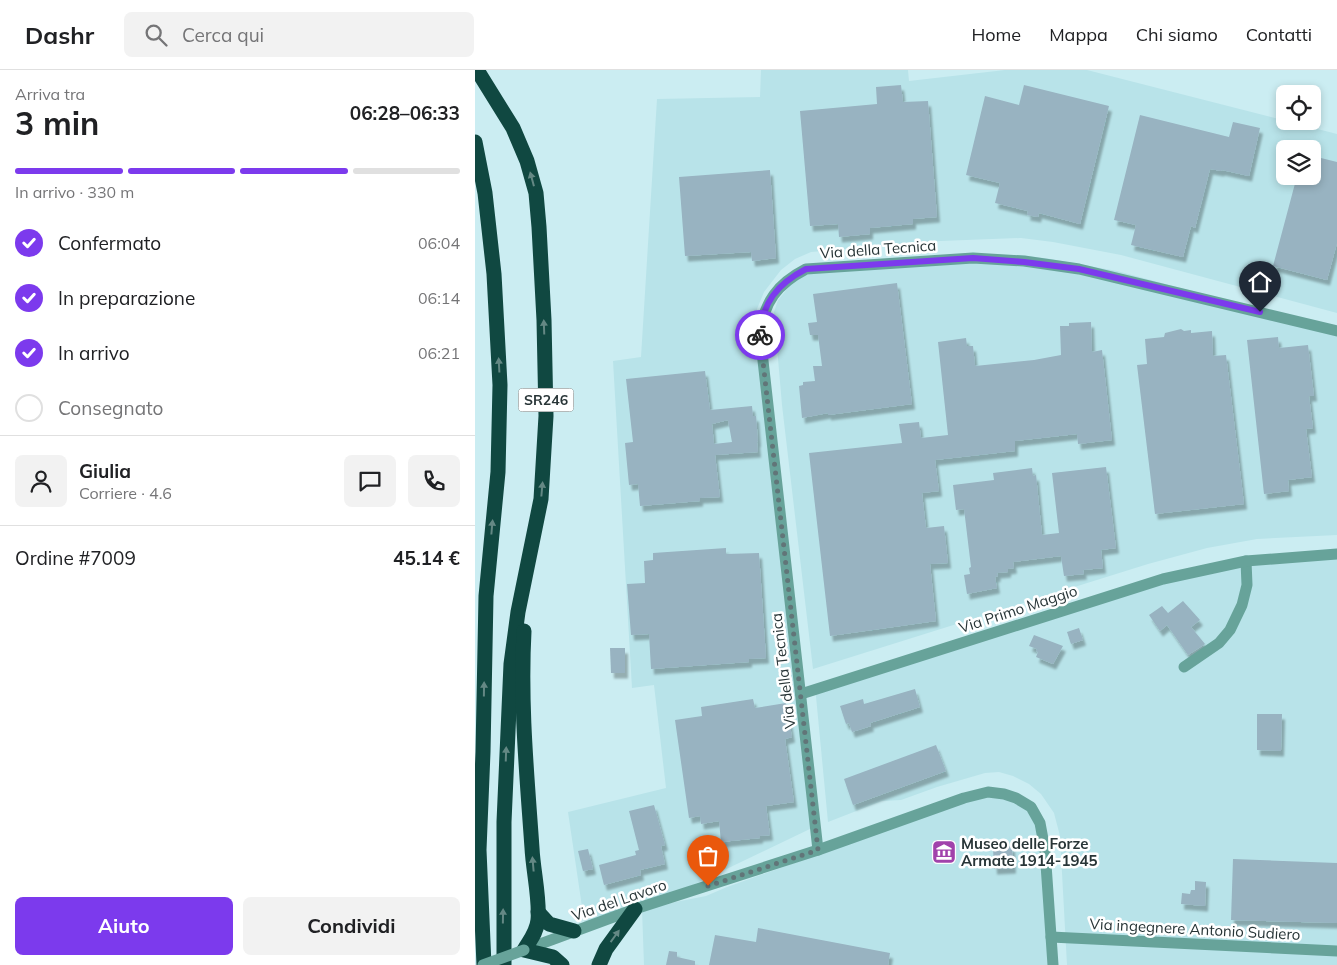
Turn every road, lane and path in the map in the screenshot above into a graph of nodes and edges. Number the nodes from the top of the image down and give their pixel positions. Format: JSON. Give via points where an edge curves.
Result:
{"nodes":[{"id":1,"x":477,"y":70,"type":"edge"},
{"id":2,"x":475,"y":142,"type":"edge"},
{"id":3,"x":1337,"y":331,"type":"edge"},
{"id":4,"x":1337,"y":554,"type":"edge"},
{"id":5,"x":1246,"y":561,"type":"junction"},
{"id":6,"x":527,"y":572,"type":"junction"},
{"id":7,"x":1184,"y":667,"type":"dead end"},
{"id":8,"x":801,"y":694,"type":"junction"},
{"id":9,"x":818,"y":850,"type":"junction"},
{"id":10,"x":635,"y":909,"type":"junction"},
{"id":11,"x":538,"y":912,"type":"junction"},
{"id":12,"x":574,"y":931,"type":"junction"},
{"id":13,"x":1051,"y":937,"type":"junction"},
{"id":14,"x":524,"y":950,"type":"junction"},
{"id":15,"x":1337,"y":951,"type":"edge"},
{"id":16,"x":483,"y":965,"type":"edge"},
{"id":17,"x":504,"y":965,"type":"edge"},
{"id":18,"x":562,"y":965,"type":"edge"},
{"id":19,"x":599,"y":965,"type":"edge"},
{"id":20,"x":1053,"y":965,"type":"edge"}],
"edges":[{"from":6,"to":1,"type":"highway","number":"SR246","one_way":true,"via":[[541,499],[546,416],[536,193],[513,128]]},
{"from":16,"to":2,"type":"highway","one_way":true,"via":[[479,850],[486,596],[498,472],[500,385],[494,274],[485,193]]},
{"from":3,"to":8,"type":"street","name":"Via della Tecnica","via":[[1079,269],[1024,262],[973,258],[806,269],[794,275],[769,300],[760,334]]},
{"from":4,"to":5,"type":"street","name":"Via Primo Maggio"},
{"from":5,"to":7,"type":"street","via":[[1247,585],[1230,630],[1219,644]]},
{"from":5,"to":8,"type":"street","name":"Via Primo Maggio","via":[[1163,578]]},
{"from":11,"to":6,"type":"highway","one_way":true,"via":[[523,696]]},
{"from":17,"to":6,"type":"highway","number":"SR246","one_way":true,"via":[[504,822],[511,664]]},
{"from":8,"to":9,"type":"street","name":"Via della Tecnica"},
{"from":9,"to":10,"type":"street","name":"Via del Lavoro"},
{"from":9,"to":13,"type":"street","name":"Via del Lavoro","via":[[964,798],[988,792],[1016,798],[1031,807],[1040,823]]},
{"from":10,"to":12,"type":"street","name":"Via del Lavoro"},
{"from":19,"to":10,"type":"highway","one_way":true,"via":[[606,949]]},
{"from":11,"to":12,"type":"highway","via":[[549,924]]},
{"from":11,"to":14,"type":"highway","via":[[536,931]]},
{"from":12,"to":14,"type":"street","name":"Via del Lavoro"},
{"from":13,"to":15,"type":"street","name":"Via ingegnere Antonio Sudiero"},
{"from":13,"to":20,"type":"street","name":"Via del Lavoro"},
{"from":14,"to":16,"type":"street","name":"Via del Lavoro","bridge":true},
{"from":14,"to":18,"type":"highway","via":[[553,957]]}]}
